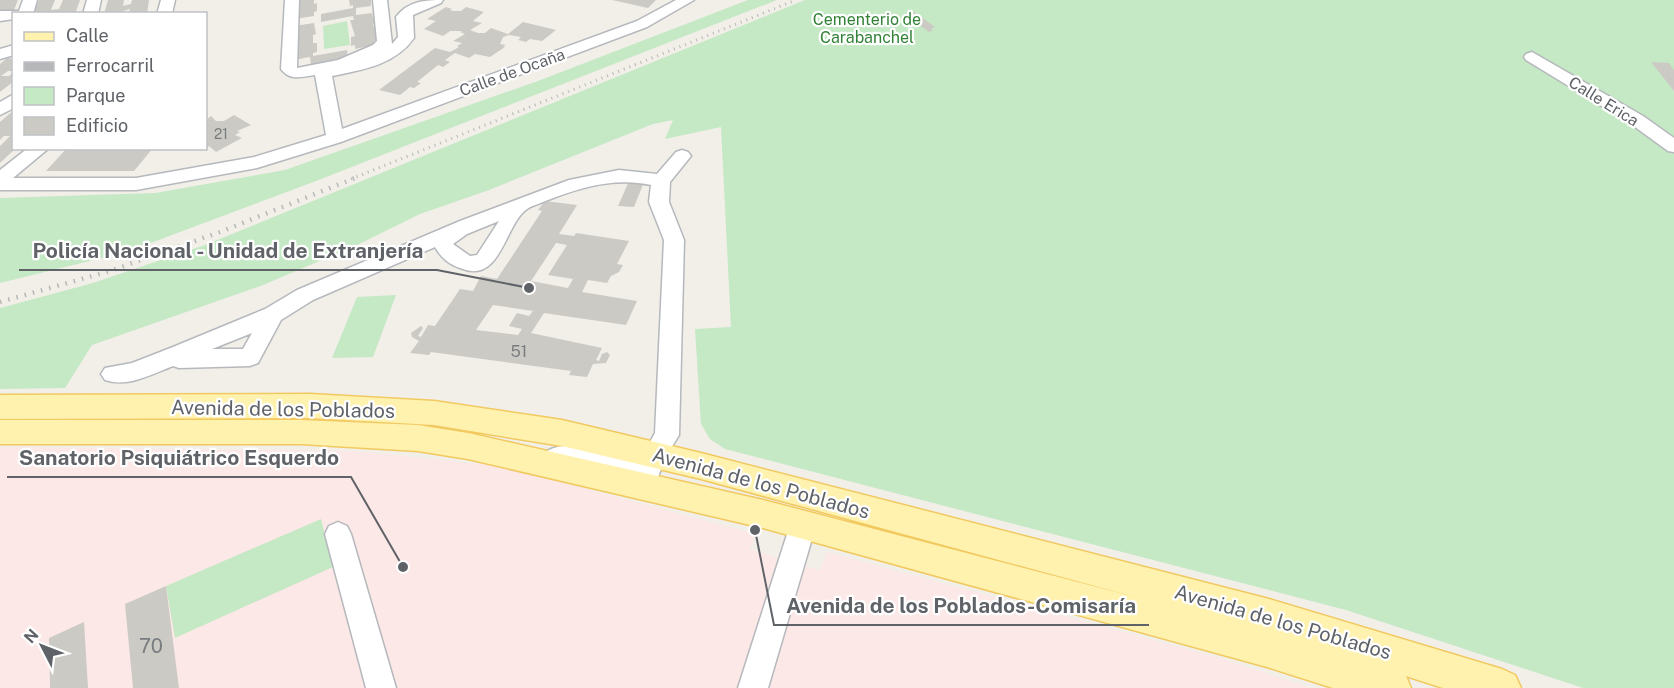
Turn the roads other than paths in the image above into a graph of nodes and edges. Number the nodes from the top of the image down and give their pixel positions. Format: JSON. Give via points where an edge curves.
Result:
{"nodes":[{"id":1,"x":292,"y":0,"type":"edge"},
{"id":2,"x":380,"y":0,"type":"edge"},
{"id":3,"x":436,"y":0,"type":"edge"},
{"id":4,"x":687,"y":0,"type":"edge"},
{"id":5,"x":1532,"y":57,"type":"dead end"},
{"id":6,"x":356,"y":62,"type":"junction"},
{"id":7,"x":12,"y":101,"type":"edge"},
{"id":8,"x":0,"y":110,"type":"edge"},
{"id":9,"x":335,"y":138,"type":"junction"},
{"id":10,"x":1674,"y":147,"type":"edge"},
{"id":11,"x":38,"y":150,"type":"edge"},
{"id":12,"x":682,"y":156,"type":"dead end"},
{"id":13,"x":0,"y":181,"type":"edge"},
{"id":14,"x":661,"y":181,"type":"junction"},
{"id":15,"x":518,"y":206,"type":"junction"},
{"id":16,"x":450,"y":233,"type":"junction"},
{"id":17,"x":273,"y":315,"type":"junction"},
{"id":18,"x":181,"y":353,"type":"junction"},
{"id":19,"x":113,"y":374,"type":"dead end"},
{"id":20,"x":0,"y":407,"type":"edge"},
{"id":21,"x":0,"y":432,"type":"edge"},
{"id":22,"x":654,"y":455,"type":"junction"},
{"id":23,"x":549,"y":463,"type":"junction"},
{"id":24,"x":803,"y":525,"type":"junction"},
{"id":25,"x":338,"y":534,"type":"dead end"},
{"id":26,"x":381,"y":688,"type":"edge"},
{"id":27,"x":753,"y":688,"type":"edge"},
{"id":28,"x":1392,"y":688,"type":"edge"},
{"id":29,"x":1502,"y":688,"type":"edge"}],
"edges":[{"from":1,"to":6,"type":"street","via":[[291,71]]},
{"from":2,"to":6,"type":"street","via":[[385,42]]},
{"from":3,"to":6,"type":"street","via":[[408,12],[404,17],[406,38],[391,52]]},
{"from":4,"to":9,"type":"street","name":"Calle de Ocaña","via":[[642,24]]},
{"from":5,"to":10,"type":"street","name":"Calle Erica"},
{"from":6,"to":9,"type":"street","via":[[322,73]]},
{"from":7,"to":8,"type":"street"},
{"from":9,"to":13,"type":"street","name":"Calle de Ocaña","via":[[257,162],[135,184]]},
{"from":11,"to":13,"type":"street"},
{"from":12,"to":14,"type":"street"},
{"from":14,"to":15,"type":"street","via":[[611,177],[564,187]]},
{"from":14,"to":22,"type":"street","via":[[659,201],[674,240],[667,435]]},
{"from":15,"to":16,"type":"street"},
{"from":15,"to":16,"type":"street","via":[[483,260],[472,265],[455,259],[447,251],[442,243]]},
{"from":16,"to":17,"type":"street","via":[[304,296]]},
{"from":17,"to":18,"type":"street"},
{"from":17,"to":18,"type":"street","via":[[250,357],[179,359]]},
{"from":18,"to":19,"type":"street","via":[[134,372]]},
{"from":20,"to":22,"type":"main road","name":"Avenida de los Poblados","via":[[310,406],[434,413],[562,433]]},
{"from":21,"to":23,"type":"main road","name":"Avenida de los Poblados","via":[[301,432],[407,437]]},
{"from":22,"to":23,"type":"street","via":[[649,470],[638,471],[564,454]]},
{"from":22,"to":29,"type":"main road","name":"Avenida de los Poblados","via":[[1269,616]]},
{"from":23,"to":24,"type":"main road","name":"Avenida de los Poblados"},
{"from":24,"to":27,"type":"street"},
{"from":24,"to":28,"type":"main road","name":"Avenida de los Poblados","via":[[1267,649]]},
{"from":25,"to":26,"type":"street"}]}
